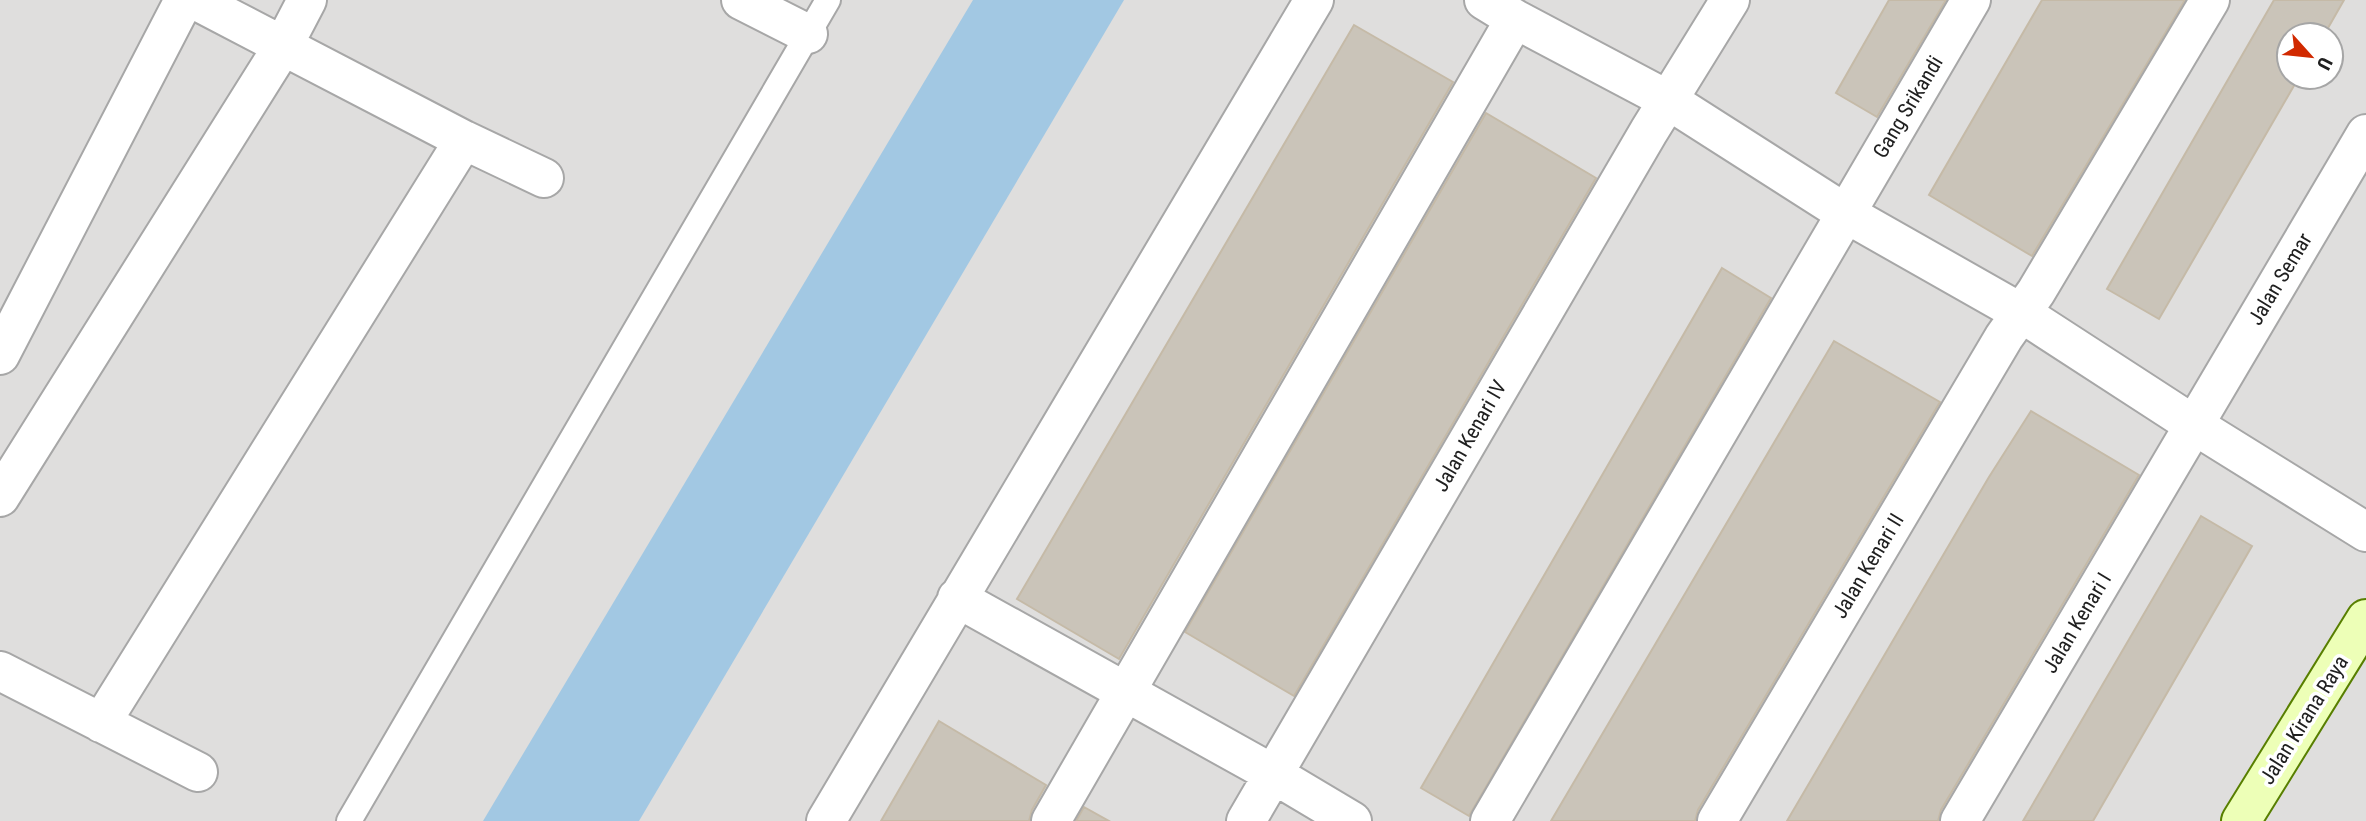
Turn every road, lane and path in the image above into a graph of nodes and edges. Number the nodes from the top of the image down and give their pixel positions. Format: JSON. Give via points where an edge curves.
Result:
{"nodes":[{"id":1,"x":184,"y":0,"type":"edge"},
{"id":2,"x":307,"y":0,"type":"edge"},
{"id":3,"x":741,"y":0,"type":"edge"},
{"id":4,"x":828,"y":0,"type":"edge"},
{"id":5,"x":1314,"y":0,"type":"edge"},
{"id":6,"x":1730,"y":0,"type":"edge"},
{"id":7,"x":1971,"y":0,"type":"edge"},
{"id":8,"x":2210,"y":0,"type":"edge"},
{"id":9,"x":214,"y":4,"type":"edge"},
{"id":10,"x":1499,"y":10,"type":"edge"},
{"id":11,"x":808,"y":34,"type":"junction"},
{"id":12,"x":283,"y":46,"type":"junction"},
{"id":13,"x":1668,"y":100,"type":"junction"},
{"id":14,"x":2366,"y":134,"type":"edge"},
{"id":15,"x":464,"y":140,"type":"junction"},
{"id":16,"x":544,"y":178,"type":"dead end"},
{"id":17,"x":1845,"y":213,"type":"junction"},
{"id":18,"x":2023,"y":314,"type":"junction"},
{"id":19,"x":0,"y":355,"type":"edge"},
{"id":20,"x":2194,"y":425,"type":"junction"},
{"id":21,"x":0,"y":497,"type":"edge"},
{"id":22,"x":2366,"y":532,"type":"edge"},
{"id":23,"x":957,"y":598,"type":"junction"},
{"id":24,"x":2366,"y":619,"type":"edge"},
{"id":25,"x":0,"y":671,"type":"edge"},
{"id":26,"x":1125,"y":692,"type":"junction"},
{"id":27,"x":101,"y":723,"type":"junction"},
{"id":28,"x":198,"y":772,"type":"dead end"},
{"id":29,"x":1273,"y":774,"type":"junction"},
{"id":30,"x":349,"y":821,"type":"edge"},
{"id":31,"x":826,"y":821,"type":"edge"},
{"id":32,"x":1051,"y":821,"type":"edge"},
{"id":33,"x":1246,"y":821,"type":"edge"},
{"id":34,"x":1352,"y":821,"type":"edge"},
{"id":35,"x":1490,"y":821,"type":"edge"},
{"id":36,"x":1717,"y":821,"type":"edge"},
{"id":37,"x":1961,"y":821,"type":"edge"},
{"id":38,"x":2241,"y":821,"type":"edge"}],
"edges":[{"from":1,"to":19,"type":"street"},
{"from":2,"to":12,"type":"street"},
{"from":3,"to":11,"type":"street"},
{"from":4,"to":11,"type":"lane"},
{"from":5,"to":23,"type":"street"},
{"from":6,"to":13,"type":"street","name":"Jalan Kenari IV"},
{"from":7,"to":17,"type":"street","name":"Gang Srikandi"},
{"from":8,"to":18,"type":"street","name":"Jalan Kenari II"},
{"from":9,"to":12,"type":"street"},
{"from":10,"to":13,"type":"street"},
{"from":10,"to":26,"type":"street"},
{"from":11,"to":30,"type":"lane"},
{"from":12,"to":15,"type":"street"},
{"from":12,"to":21,"type":"street"},
{"from":13,"to":17,"type":"street"},
{"from":13,"to":29,"type":"street","name":"Jalan Kenari IV"},
{"from":14,"to":20,"type":"street","name":"Jalan Semar"},
{"from":15,"to":16,"type":"street"},
{"from":15,"to":27,"type":"street"},
{"from":17,"to":18,"type":"street"},
{"from":17,"to":35,"type":"street","name":"Gang Srikandi"},
{"from":18,"to":20,"type":"street"},
{"from":18,"to":36,"type":"street","name":"Jalan Kenari II","via":[[2004,337]]},
{"from":20,"to":22,"type":"street"},
{"from":20,"to":37,"type":"street","name":"Jalan Kenari I"},
{"from":23,"to":26,"type":"street"},
{"from":23,"to":31,"type":"street"},
{"from":24,"to":38,"type":"street","name":"Jalan Kirana Raya"},
{"from":25,"to":27,"type":"street"},
{"from":26,"to":29,"type":"street"},
{"from":26,"to":32,"type":"street"},
{"from":27,"to":28,"type":"street"},
{"from":29,"to":33,"type":"street","name":"Jalan Kenari IV"},
{"from":29,"to":34,"type":"street"}]}
